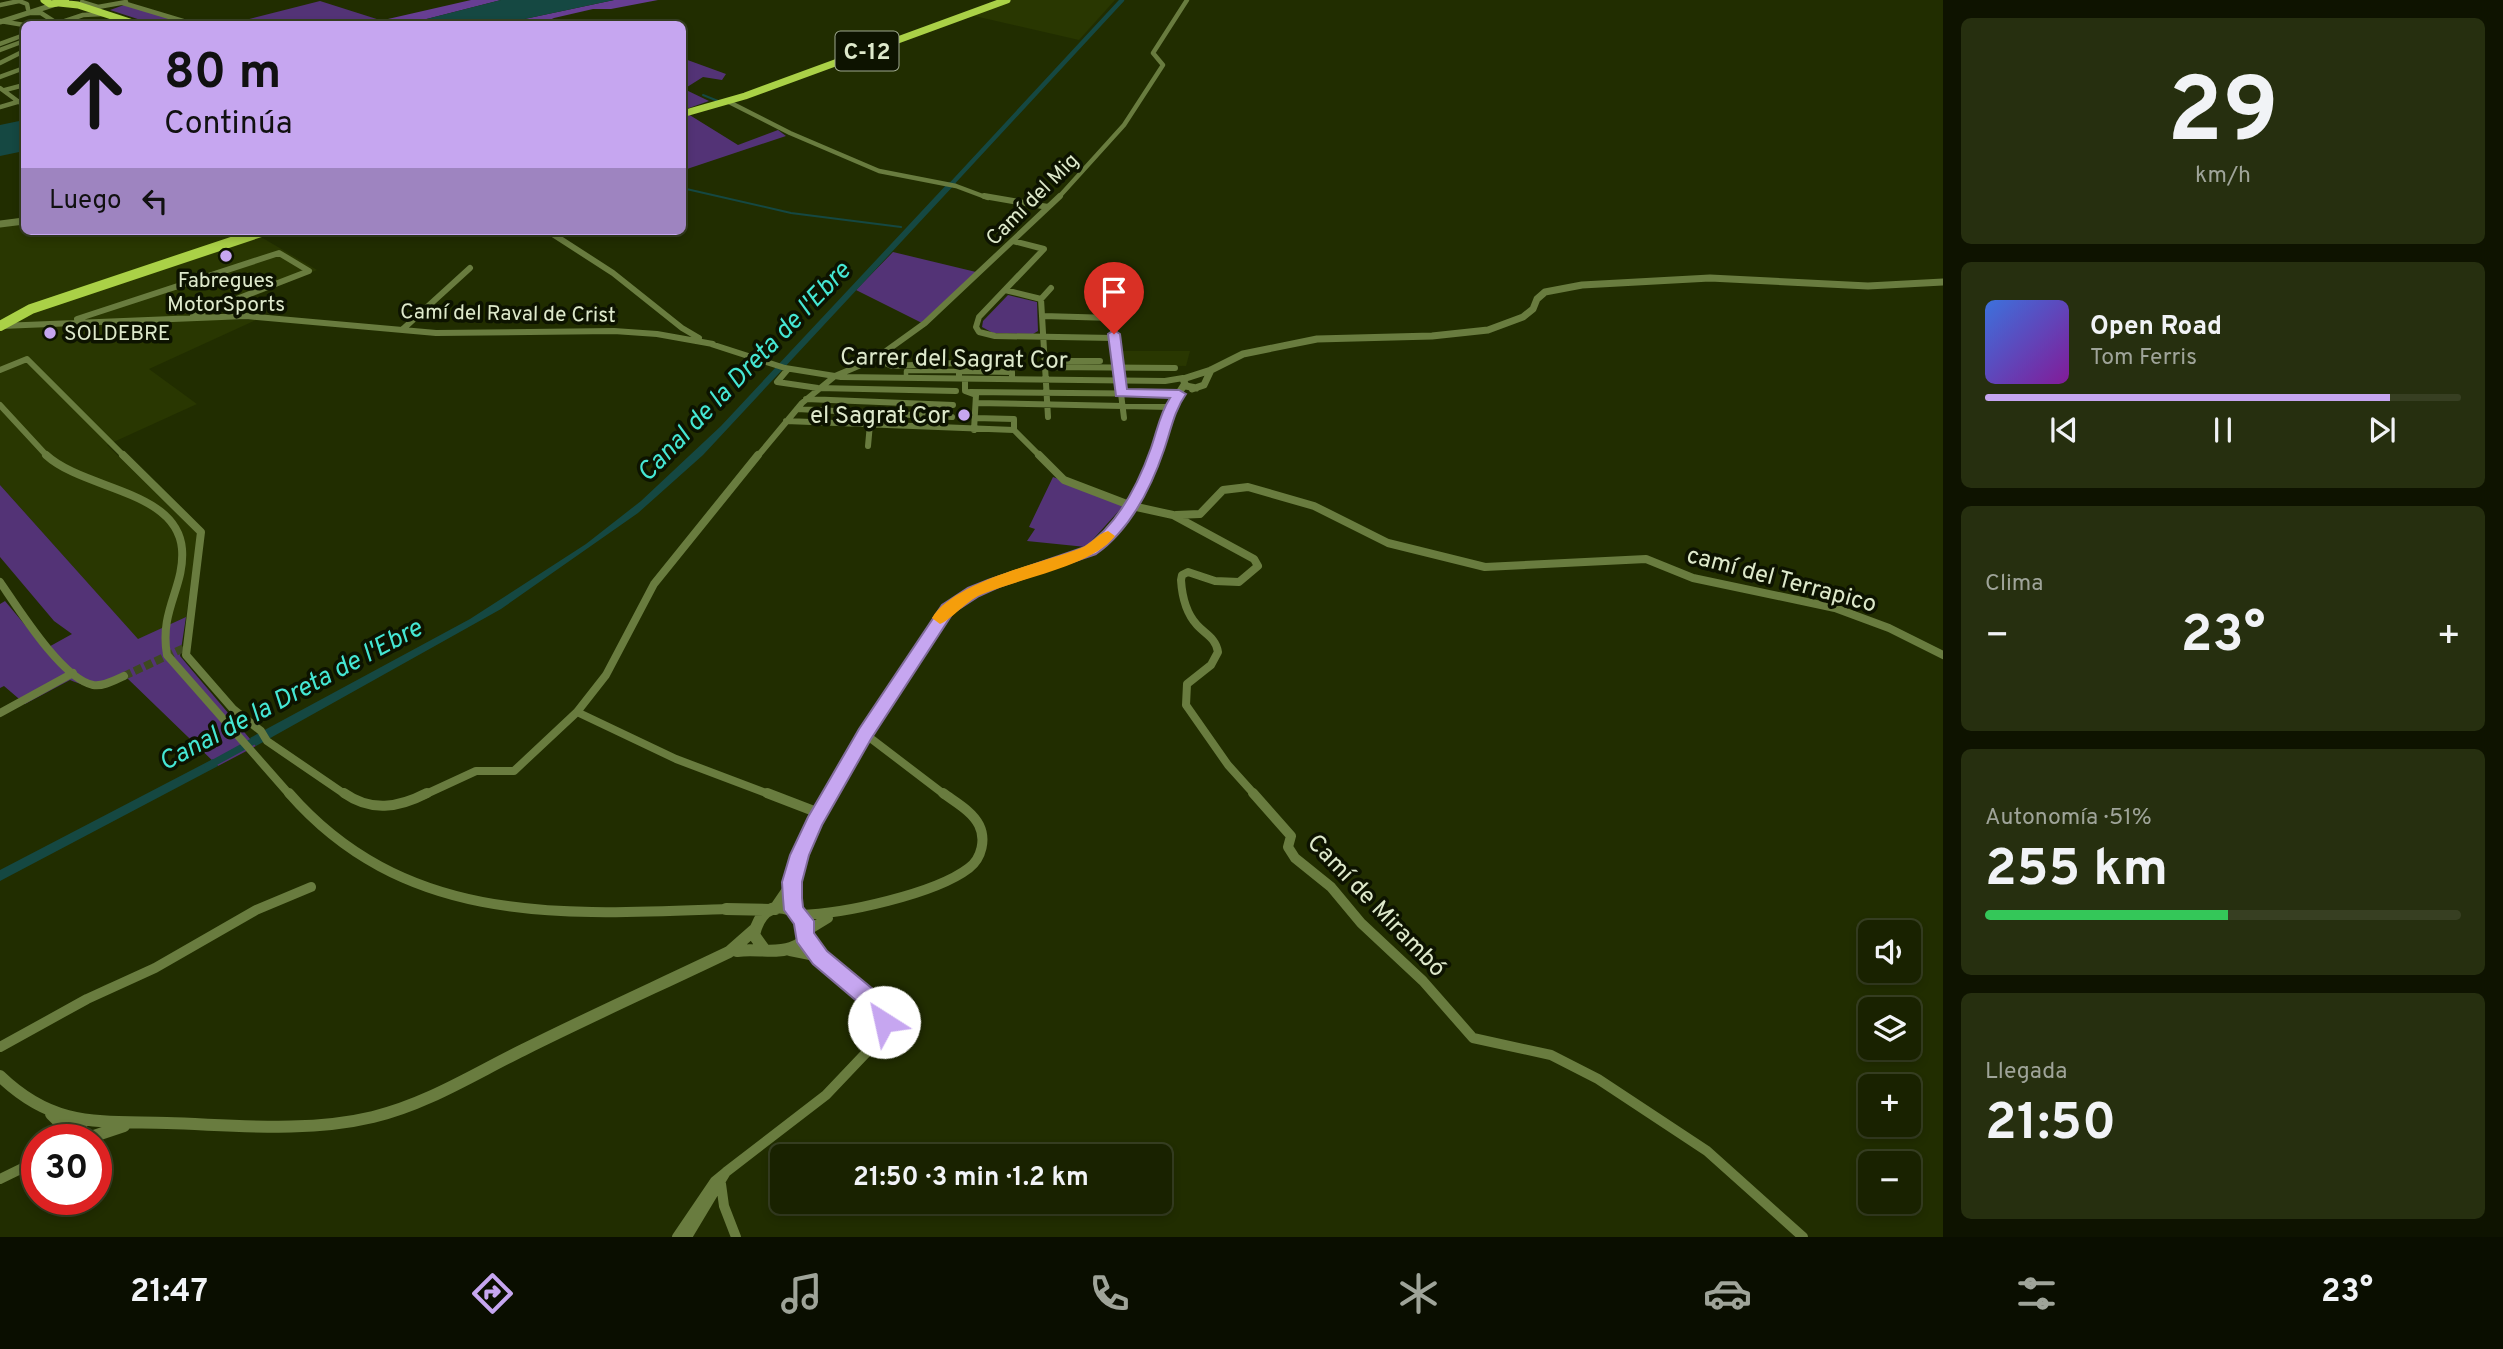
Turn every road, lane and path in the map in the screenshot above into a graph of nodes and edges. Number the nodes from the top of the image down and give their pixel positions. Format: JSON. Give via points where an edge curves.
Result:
{"nodes":[{"id":1,"x":44,"y":0,"type":"edge"},
{"id":2,"x":72,"y":0,"type":"edge"},
{"id":3,"x":132,"y":0,"type":"edge"},
{"id":4,"x":1007,"y":0,"type":"edge"},
{"id":5,"x":1187,"y":0,"type":"edge"},
{"id":6,"x":19,"y":1,"type":"edge"},
{"id":7,"x":81,"y":1,"type":"edge"},
{"id":8,"x":123,"y":3,"type":"junction"},
{"id":9,"x":58,"y":4,"type":"junction"},
{"id":10,"x":0,"y":5,"type":"edge"},
{"id":11,"x":27,"y":9,"type":"junction"},
{"id":12,"x":88,"y":9,"type":"junction"},
{"id":13,"x":109,"y":11,"type":"junction"},
{"id":14,"x":18,"y":15,"type":"junction"},
{"id":15,"x":83,"y":15,"type":"junction"},
{"id":16,"x":1,"y":21,"type":"edge"},
{"id":17,"x":53,"y":21,"type":"edge"},
{"id":18,"x":66,"y":21,"type":"edge"},
{"id":19,"x":130,"y":21,"type":"edge"},
{"id":20,"x":136,"y":21,"type":"edge"},
{"id":21,"x":183,"y":21,"type":"edge"},
{"id":22,"x":21,"y":24,"type":"edge"},
{"id":23,"x":21,"y":36,"type":"edge"},
{"id":24,"x":0,"y":37,"type":"edge"},
{"id":25,"x":10,"y":40,"type":"junction"},
{"id":26,"x":21,"y":41,"type":"edge"},
{"id":27,"x":21,"y":42,"type":"edge"},
{"id":28,"x":0,"y":44,"type":"edge"},
{"id":29,"x":0,"y":50,"type":"edge"},
{"id":30,"x":21,"y":54,"type":"edge"},
{"id":31,"x":1,"y":62,"type":"edge"},
{"id":32,"x":21,"y":71,"type":"edge"},
{"id":33,"x":0,"y":79,"type":"edge"},
{"id":34,"x":21,"y":86,"type":"edge"},
{"id":35,"x":3,"y":89,"type":"edge"},
{"id":36,"x":21,"y":100,"type":"edge"},
{"id":37,"x":21,"y":101,"type":"edge"},
{"id":38,"x":727,"y":101,"type":"junction"},
{"id":39,"x":0,"y":107,"type":"edge"},
{"id":40,"x":686,"y":113,"type":"edge"},
{"id":41,"x":1048,"y":208,"type":"junction"},
{"id":42,"x":21,"y":222,"type":"edge"},
{"id":43,"x":0,"y":224,"type":"edge"},
{"id":44,"x":252,"y":235,"type":"edge"},
{"id":45,"x":554,"y":235,"type":"edge"},
{"id":46,"x":239,"y":236,"type":"edge"},
{"id":47,"x":1013,"y":240,"type":"junction"},
{"id":48,"x":470,"y":268,"type":"dead end"},
{"id":49,"x":1943,"y":282,"type":"edge"},
{"id":50,"x":1051,"y":288,"type":"dead end"},
{"id":51,"x":1005,"y":290,"type":"junction"},
{"id":52,"x":1041,"y":299,"type":"junction"},
{"id":53,"x":1111,"y":304,"type":"dead end"},
{"id":54,"x":7,"y":315,"type":"edge"},
{"id":55,"x":1043,"y":317,"type":"junction"},
{"id":56,"x":1112,"y":318,"type":"junction"},
{"id":57,"x":180,"y":320,"type":"junction"},
{"id":58,"x":69,"y":322,"type":"junction"},
{"id":59,"x":674,"y":322,"type":"junction"},
{"id":60,"x":24,"y":324,"type":"junction"},
{"id":61,"x":0,"y":326,"type":"edge"},
{"id":62,"x":682,"y":328,"type":"junction"},
{"id":63,"x":403,"y":330,"type":"junction"},
{"id":64,"x":669,"y":333,"type":"junction"},
{"id":65,"x":1044,"y":337,"type":"junction"},
{"id":66,"x":1114,"y":338,"type":"junction"},
{"id":67,"x":713,"y":344,"type":"junction"},
{"id":68,"x":874,"y":359,"type":"junction"},
{"id":69,"x":957,"y":363,"type":"dead end"},
{"id":70,"x":1046,"y":364,"type":"junction"},
{"id":71,"x":1117,"y":364,"type":"junction"},
{"id":72,"x":1175,"y":368,"type":"joint"},
{"id":73,"x":786,"y":369,"type":"junction"},
{"id":74,"x":0,"y":370,"type":"edge"},
{"id":75,"x":1212,"y":370,"type":"junction"},
{"id":76,"x":835,"y":376,"type":"junction"},
{"id":77,"x":961,"y":376,"type":"junction"},
{"id":78,"x":1047,"y":380,"type":"junction"},
{"id":79,"x":1119,"y":380,"type":"junction"},
{"id":80,"x":1205,"y":381,"type":"junction"},
{"id":81,"x":1183,"y":384,"type":"junction"},
{"id":82,"x":818,"y":388,"type":"junction"},
{"id":83,"x":875,"y":389,"type":"junction"},
{"id":84,"x":956,"y":391,"type":"junction"},
{"id":85,"x":967,"y":391,"type":"junction"},
{"id":86,"x":1048,"y":392,"type":"junction"},
{"id":87,"x":1121,"y":393,"type":"junction"},
{"id":88,"x":806,"y":399,"type":"junction"},
{"id":89,"x":873,"y":402,"type":"junction"},
{"id":90,"x":976,"y":403,"type":"junction"},
{"id":91,"x":0,"y":405,"type":"edge"},
{"id":92,"x":953,"y":405,"type":"junction"},
{"id":93,"x":1048,"y":405,"type":"junction"},
{"id":94,"x":1122,"y":406,"type":"junction"},
{"id":95,"x":1170,"y":407,"type":"junction"},
{"id":96,"x":797,"y":408,"type":"junction"},
{"id":97,"x":872,"y":414,"type":"junction"},
{"id":98,"x":1048,"y":416,"type":"dead end"},
{"id":99,"x":952,"y":417,"type":"junction"},
{"id":100,"x":975,"y":418,"type":"junction"},
{"id":101,"x":1124,"y":418,"type":"dead end"},
{"id":102,"x":786,"y":421,"type":"junction"},
{"id":103,"x":870,"y":426,"type":"junction"},
{"id":104,"x":951,"y":429,"type":"junction"},
{"id":105,"x":974,"y":429,"type":"junction"},
{"id":106,"x":1014,"y":430,"type":"junction"},
{"id":107,"x":868,"y":446,"type":"dead end"},
{"id":108,"x":1132,"y":506,"type":"junction"},
{"id":109,"x":1173,"y":515,"type":"junction"},
{"id":110,"x":0,"y":582,"type":"edge"},
{"id":111,"x":1943,"y":655,"type":"edge"},
{"id":112,"x":73,"y":673,"type":"junction"},
{"id":113,"x":124,"y":676,"type":"tunnel mouth"},
{"id":114,"x":578,"y":712,"type":"junction"},
{"id":115,"x":0,"y":713,"type":"edge"},
{"id":116,"x":865,"y":734,"type":"junction"},
{"id":117,"x":819,"y":813,"type":"junction"},
{"id":118,"x":792,"y":882,"type":"junction"},
{"id":119,"x":311,"y":887,"type":"dead end"},
{"id":120,"x":726,"y":909,"type":"junction"},
{"id":121,"x":773,"y":909,"type":"junction"},
{"id":122,"x":797,"y":913,"type":"junction"},
{"id":123,"x":833,"y":915,"type":"junction"},
{"id":124,"x":755,"y":928,"type":"junction"},
{"id":125,"x":804,"y":934,"type":"junction"},
{"id":126,"x":764,"y":949,"type":"junction"},
{"id":127,"x":787,"y":951,"type":"junction"},
{"id":128,"x":729,"y":952,"type":"junction"},
{"id":129,"x":820,"y":957,"type":"junction"},
{"id":130,"x":0,"y":1047,"type":"edge"},
{"id":131,"x":0,"y":1076,"type":"edge"},
{"id":132,"x":51,"y":1113,"type":"junction"},
{"id":133,"x":85,"y":1120,"type":"junction"},
{"id":134,"x":135,"y":1123,"type":"junction"},
{"id":135,"x":61,"y":1124,"type":"edge"},
{"id":136,"x":81,"y":1124,"type":"edge"},
{"id":137,"x":86,"y":1124,"type":"edge"},
{"id":138,"x":112,"y":1130,"type":"edge"},
{"id":139,"x":21,"y":1169,"type":"edge"},
{"id":140,"x":726,"y":1172,"type":"junction"},
{"id":141,"x":0,"y":1179,"type":"edge"},
{"id":142,"x":721,"y":1184,"type":"junction"},
{"id":143,"x":706,"y":1200,"type":"junction"},
{"id":144,"x":724,"y":1206,"type":"junction"},
{"id":145,"x":685,"y":1237,"type":"edge"},
{"id":146,"x":736,"y":1237,"type":"edge"},
{"id":147,"x":1803,"y":1237,"type":"edge"}],
"edges":[{"from":1,"to":9,"type":"main road"},
{"from":1,"to":11,"type":"street"},
{"from":2,"to":9,"type":"main road"},
{"from":3,"to":8,"type":"street"},
{"from":4,"to":38,"type":"main road","number":"C-12"},
{"from":5,"to":41,"type":"street","name":"Camí del Mig","via":[[1153,53],[1163,65],[1143,97],[1124,125]]},
{"from":6,"to":10,"type":"street"},
{"from":6,"to":11,"type":"street","via":[[27,4]]},
{"from":7,"to":13,"type":"main road"},
{"from":8,"to":13,"type":"street"},
{"from":8,"to":21,"type":"street"},
{"from":9,"to":12,"type":"main road"},
{"from":9,"to":14,"type":"street"},
{"from":11,"to":14,"type":"street"},
{"from":12,"to":13,"type":"main road"},
{"from":12,"to":15,"type":"street"},
{"from":13,"to":15,"type":"street"},
{"from":13,"to":19,"type":"main road"},
{"from":13,"to":20,"type":"main road"},
{"from":14,"to":16,"type":"street"},
{"from":14,"to":17,"type":"street","via":[[41,13]]},
{"from":15,"to":18,"type":"street"},
{"from":16,"to":22,"type":"street"},
{"from":23,"to":25,"type":"street"},
{"from":24,"to":25,"type":"street"},
{"from":25,"to":26,"type":"street"},
{"from":25,"to":28,"type":"street"},
{"from":27,"to":29,"type":"street"},
{"from":30,"to":31,"type":"street"},
{"from":32,"to":33,"type":"street"},
{"from":34,"to":35,"type":"street"},
{"from":35,"to":36,"type":"street"},
{"from":37,"to":39,"type":"street"},
{"from":38,"to":40,"type":"main road","number":"C-12"},
{"from":38,"to":41,"type":"street","via":[[879,171],[955,186],[993,200]]},
{"from":41,"to":47,"type":"street","name":"Camí del Mig"},
{"from":42,"to":43,"type":"street"},
{"from":44,"to":54,"type":"main road"},
{"from":45,"to":59,"type":"street","via":[[613,273]]},
{"from":46,"to":54,"type":"main road"},
{"from":47,"to":51,"type":"street","via":[[1044,249]]},
{"from":47,"to":68,"type":"street","name":"Camí del Mig","via":[[925,323]]},
{"from":48,"to":63,"type":"street"},
{"from":49,"to":75,"type":"street","via":[[1868,286],[1710,278],[1582,285],[1545,292],[1523,317],[1488,330],[1317,339],[1243,354]]},
{"from":50,"to":52,"type":"street"},
{"from":51,"to":52,"type":"street"},
{"from":51,"to":65,"type":"street","via":[[979,317],[978,332]]},
{"from":52,"to":55,"type":"street"},
{"from":53,"to":56,"type":"street"},
{"from":54,"to":60,"type":"street"},
{"from":54,"to":61,"type":"main road"},
{"from":55,"to":56,"type":"street"},
{"from":55,"to":65,"type":"street"},
{"from":56,"to":66,"type":"street"},
{"from":57,"to":58,"type":"street","name":"Camí del Raval de Crist"},
{"from":57,"to":58,"type":"street","via":[[309,271],[279,253]]},
{"from":57,"to":63,"type":"street","name":"Camí del Raval de Crist","via":[[246,316]]},
{"from":58,"to":60,"type":"street","name":"Camí del Raval de Crist"},
{"from":59,"to":62,"type":"street"},
{"from":59,"to":64,"type":"street"},
{"from":60,"to":61,"type":"street","name":"Camí del Raval de Crist"},
{"from":62,"to":64,"type":"street"},
{"from":62,"to":67,"type":"street"},
{"from":63,"to":64,"type":"street","name":"Camí del Raval de Crist"},
{"from":64,"to":67,"type":"street","name":"Camí del Raval de Crist"},
{"from":65,"to":66,"type":"street"},
{"from":65,"to":70,"type":"street"},
{"from":66,"to":71,"type":"street"},
{"from":67,"to":73,"type":"street","name":"Carrer del Sagrat Cor"},
{"from":68,"to":69,"type":"street","via":[[892,366]]},
{"from":68,"to":76,"type":"street","name":"Camí del Mig"},
{"from":70,"to":71,"type":"street"},
{"from":70,"to":78,"type":"street"},
{"from":71,"to":72,"type":"street"},
{"from":71,"to":79,"type":"street"},
{"from":72,"to":81,"type":"street"},
{"from":73,"to":76,"type":"street","name":"Carrer del Sagrat Cor"},
{"from":73,"to":82,"type":"street","via":[[777,382]]},
{"from":74,"to":114,"type":"street","name":"Camí del Mig","via":[[27,359],[201,532],[186,655],[267,741],[358,803],[396,807],[477,771],[514,771]]},
{"from":75,"to":80,"type":"street"},
{"from":75,"to":81,"type":"street"},
{"from":76,"to":77,"type":"street","name":"Carrer del Sagrat Cor"},
{"from":76,"to":82,"type":"street","name":"Camí del Mig"},
{"from":77,"to":78,"type":"street","name":"Carrer del Sagrat Cor"},
{"from":77,"to":85,"type":"street"},
{"from":78,"to":79,"type":"street","name":"Carrer del Sagrat Cor"},
{"from":78,"to":86,"type":"street"},
{"from":79,"to":81,"type":"street","name":"Carrer del Sagrat Cor"},
{"from":79,"to":87,"type":"street"},
{"from":80,"to":81,"type":"street"},
{"from":80,"to":81,"type":"street","via":[[1196,388]]},
{"from":81,"to":87,"type":"street"},
{"from":81,"to":95,"type":"street"},
{"from":82,"to":83,"type":"street"},
{"from":82,"to":88,"type":"street","name":"Camí del Mig"},
{"from":83,"to":84,"type":"street"},
{"from":83,"to":89,"type":"street"},
{"from":84,"to":85,"type":"street"},
{"from":84,"to":92,"type":"street"},
{"from":85,"to":86,"type":"street"},
{"from":85,"to":90,"type":"street","via":[[976,395]]},
{"from":86,"to":87,"type":"street"},
{"from":86,"to":93,"type":"street"},
{"from":87,"to":94,"type":"street"},
{"from":88,"to":89,"type":"street"},
{"from":88,"to":96,"type":"street","name":"Camí del Mig"},
{"from":89,"to":92,"type":"street"},
{"from":89,"to":97,"type":"street"},
{"from":90,"to":93,"type":"street"},
{"from":90,"to":100,"type":"street"},
{"from":91,"to":120,"type":"street","via":[[58,465],[167,514],[179,533],[182,559],[163,621],[167,655],[306,813],[335,836],[391,872],[447,895],[481,903],[558,913]]},
{"from":92,"to":99,"type":"street"},
{"from":93,"to":94,"type":"street"},
{"from":93,"to":98,"type":"street"},
{"from":94,"to":95,"type":"street"},
{"from":94,"to":101,"type":"street"},
{"from":95,"to":108,"type":"street","via":[[1157,451]]},
{"from":96,"to":97,"type":"street"},
{"from":96,"to":102,"type":"street","name":"Camí del Mig"},
{"from":97,"to":99,"type":"street"},
{"from":97,"to":103,"type":"street"},
{"from":99,"to":104,"type":"street"},
{"from":100,"to":105,"type":"street"},
{"from":100,"to":106,"type":"street","name":"Camí de Mirambó","via":[[1014,419]]},
{"from":102,"to":103,"type":"street"},
{"from":102,"to":114,"type":"street","name":"Camí del Mig","via":[[654,584],[606,675]]},
{"from":103,"to":104,"type":"street"},
{"from":103,"to":107,"type":"street"},
{"from":104,"to":105,"type":"street"},
{"from":105,"to":106,"type":"street"},
{"from":106,"to":108,"type":"street","name":"Camí de Mirambó","via":[[1065,480]]},
{"from":108,"to":109,"type":"street","name":"Camí de Mirambó"},
{"from":108,"to":116,"type":"street","via":[[1090,550],[993,583],[953,603]]},
{"from":109,"to":111,"type":"street","name":"camí del Terrapico","via":[[1200,514],[1223,489],[1248,487],[1314,506],[1388,543],[1485,566],[1648,557],[1691,578],[1854,614]]},
{"from":109,"to":147,"type":"street","name":"Camí de Mirambó","via":[[1254,559],[1258,566],[1240,582],[1215,581],[1188,572],[1182,575],[1195,624],[1212,636],[1217,648],[1216,658],[1187,684],[1186,705],[1228,765],[1291,836],[1288,847],[1295,858],[1331,887],[1473,1038],[1551,1055],[1598,1079],[1702,1147]]},
{"from":110,"to":112,"type":"street","via":[[51,652]]},
{"from":112,"to":113,"type":"street","via":[[93,685]]},
{"from":112,"to":115,"type":"street"},
{"from":114,"to":117,"type":"street","via":[[676,760]]},
{"from":116,"to":117,"type":"street"},
{"from":116,"to":123,"type":"street","via":[[964,809],[979,823],[984,836],[979,857],[954,877]]},
{"from":117,"to":118,"type":"street","via":[[801,849]]},
{"from":118,"to":121,"type":"street"},
{"from":118,"to":122,"type":"street"},
{"from":119,"to":130,"type":"street","via":[[256,910]]},
{"from":120,"to":121,"type":"street"},
{"from":120,"to":124,"type":"street","via":[[746,917]]},
{"from":121,"to":122,"type":"street"},
{"from":121,"to":124,"type":"street","via":[[761,916]]},
{"from":122,"to":123,"type":"street"},
{"from":122,"to":125,"type":"street","via":[[804,921]]},
{"from":123,"to":125,"type":"street"},
{"from":124,"to":126,"type":"street","via":[[755,939]]},
{"from":124,"to":128,"type":"street"},
{"from":125,"to":127,"type":"street"},
{"from":125,"to":129,"type":"street"},
{"from":126,"to":127,"type":"street"},
{"from":126,"to":128,"type":"street"},
{"from":127,"to":129,"type":"street"},
{"from":128,"to":134,"type":"street","via":[[428,1097],[373,1117],[319,1125]]},
{"from":129,"to":140,"type":"street","via":[[873,1002],[883,1017],[883,1035],[826,1095]]},
{"from":131,"to":132,"type":"street","via":[[33,1106]]},
{"from":132,"to":133,"type":"street"},
{"from":132,"to":135,"type":"street"},
{"from":133,"to":134,"type":"street"},
{"from":133,"to":136,"type":"street"},
{"from":133,"to":137,"type":"street"},
{"from":134,"to":138,"type":"street"},
{"from":139,"to":141,"type":"street"},
{"from":140,"to":142,"type":"street"},
{"from":140,"to":143,"type":"street","via":[[715,1181]]},
{"from":142,"to":143,"type":"street"},
{"from":142,"to":144,"type":"street"},
{"from":143,"to":144,"type":"street","via":[[715,1199]]},
{"from":143,"to":145,"type":"street"},
{"from":143,"to":145,"type":"street","via":[[693,1213]]},
{"from":144,"to":146,"type":"street"}]}
